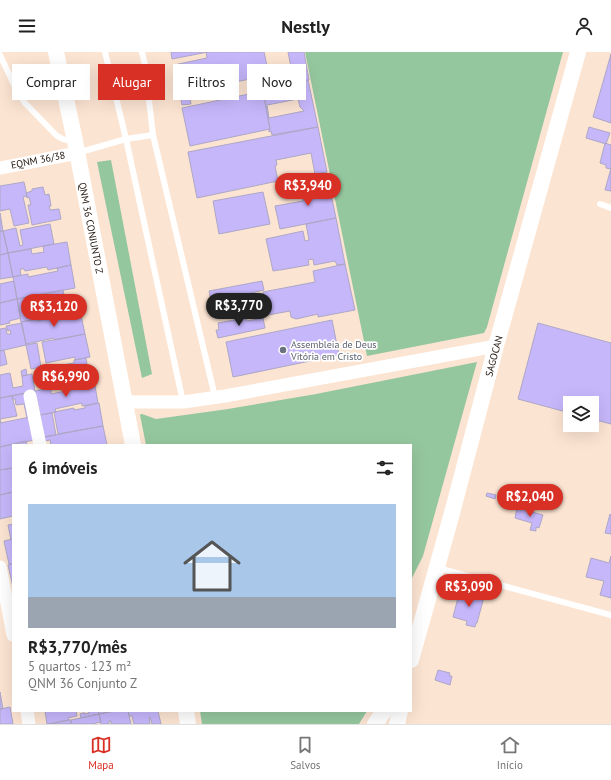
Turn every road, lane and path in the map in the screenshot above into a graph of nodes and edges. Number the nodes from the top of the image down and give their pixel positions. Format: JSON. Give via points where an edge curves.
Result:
{"nodes":[{"id":1,"x":56,"y":52,"type":"edge"},
{"id":2,"x":105,"y":52,"type":"edge"},
{"id":3,"x":142,"y":52,"type":"edge"},
{"id":4,"x":578,"y":52,"type":"edge"},
{"id":5,"x":0,"y":56,"type":"edge"},
{"id":6,"x":153,"y":135,"type":"junction"},
{"id":7,"x":126,"y":138,"type":"junction"},
{"id":8,"x":76,"y":147,"type":"junction"},
{"id":9,"x":0,"y":168,"type":"edge"},
{"id":10,"x":600,"y":204,"type":"dead end"},
{"id":11,"x":611,"y":208,"type":"edge"},
{"id":12,"x":496,"y":346,"type":"junction"},
{"id":13,"x":30,"y":396,"type":"dead end"},
{"id":14,"x":215,"y":397,"type":"junction"},
{"id":15,"x":124,"y":402,"type":"junction"},
{"id":16,"x":183,"y":402,"type":"junction"},
{"id":17,"x":40,"y":444,"type":"edge"},
{"id":18,"x":132,"y":444,"type":"edge"},
{"id":19,"x":0,"y":567,"type":"edge"},
{"id":20,"x":436,"y":568,"type":"junction"},
{"id":21,"x":10,"y":599,"type":"edge"},
{"id":22,"x":611,"y":614,"type":"edge"},
{"id":23,"x":12,"y":623,"type":"edge"},
{"id":24,"x":412,"y":656,"type":"edge"},
{"id":25,"x":27,"y":712,"type":"edge"},
{"id":26,"x":186,"y":712,"type":"edge"},
{"id":27,"x":383,"y":712,"type":"edge"},
{"id":28,"x":400,"y":712,"type":"edge"},
{"id":29,"x":29,"y":724,"type":"edge"},
{"id":30,"x":188,"y":724,"type":"edge"},
{"id":31,"x":375,"y":724,"type":"edge"},
{"id":32,"x":397,"y":724,"type":"edge"}],
"edges":[{"from":1,"to":8,"type":"street","name":"QNM 36 CONJUNTO Z"},
{"from":2,"to":7,"type":"lane"},
{"from":3,"to":6,"type":"lane"},
{"from":4,"to":12,"type":"street","name":"SAGOCAN"},
{"from":5,"to":8,"type":"lane","via":[[25,103],[56,135]]},
{"from":6,"to":7,"type":"lane"},
{"from":6,"to":14,"type":"lane"},
{"from":7,"to":8,"type":"lane"},
{"from":7,"to":16,"type":"lane"},
{"from":8,"to":9,"type":"street","name":"EQNM 36/38"},
{"from":8,"to":15,"type":"street","name":"QNM 36 CONJUNTO Z"},
{"from":10,"to":11,"type":"lane"},
{"from":12,"to":14,"type":"street"},
{"from":12,"to":20,"type":"street","name":"SAGOCAN"},
{"from":13,"to":17,"type":"street"},
{"from":14,"to":16,"type":"street"},
{"from":15,"to":16,"type":"street"},
{"from":15,"to":18,"type":"street","name":"QNM 36 CONJUNTO Z"},
{"from":19,"to":21,"type":"street"},
{"from":20,"to":22,"type":"lane"},
{"from":20,"to":24,"type":"street","name":"SAGOCAN"},
{"from":21,"to":23,"type":"street"},
{"from":25,"to":29,"type":"street"},
{"from":26,"to":30,"type":"street"},
{"from":27,"to":31,"type":"street"},
{"from":28,"to":32,"type":"street"}]}
